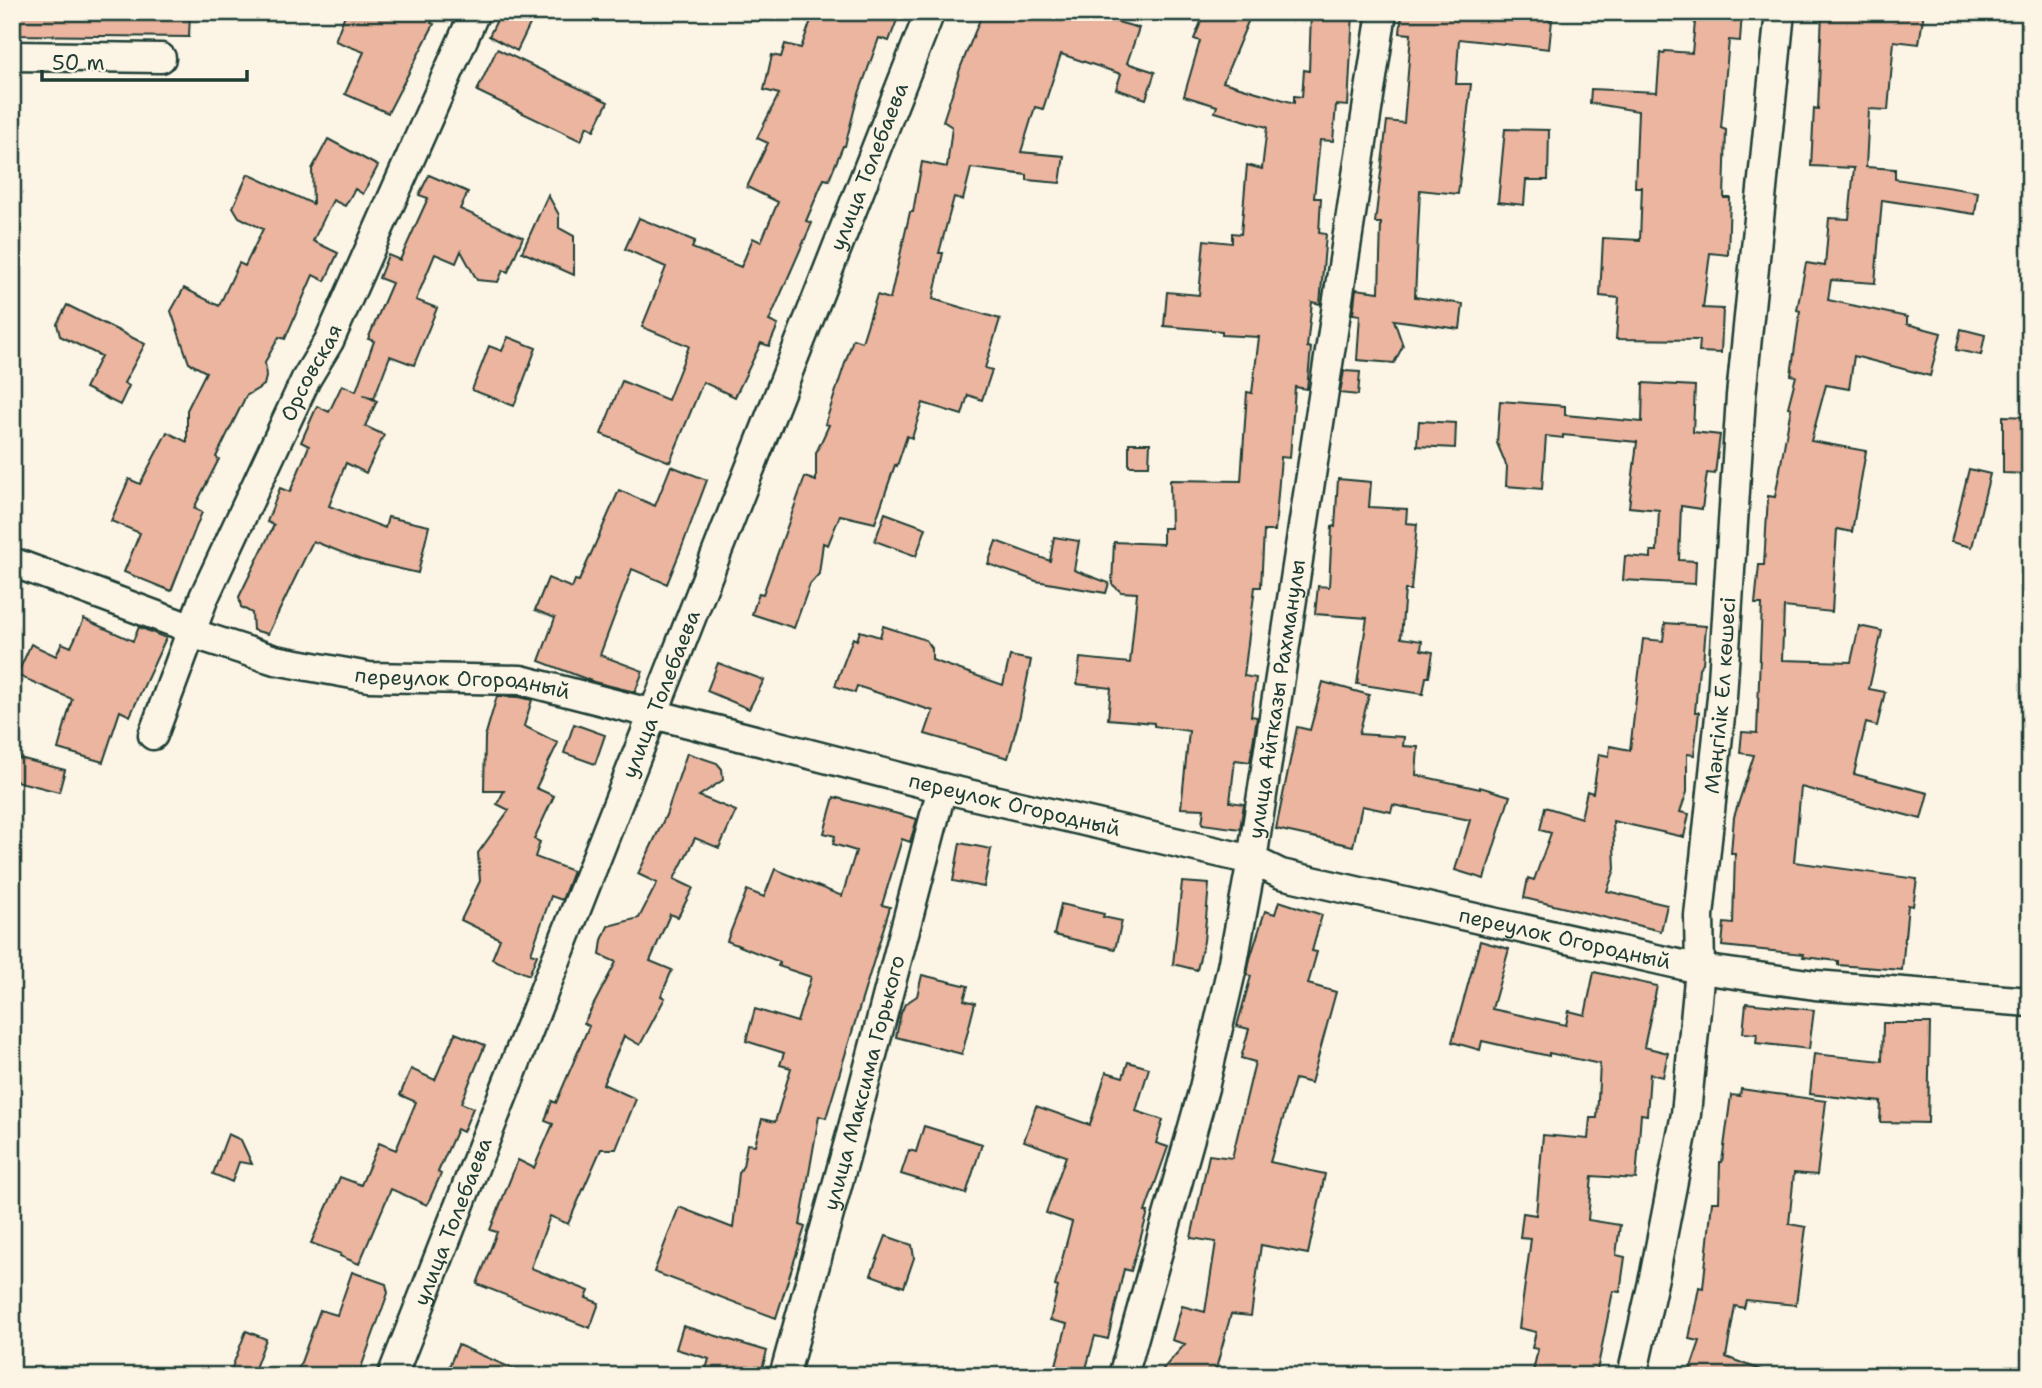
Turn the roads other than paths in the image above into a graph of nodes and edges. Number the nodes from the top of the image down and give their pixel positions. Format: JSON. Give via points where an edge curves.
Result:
{"nodes":[{"id":1,"x":475,"y":12,"type":"edge"},
{"id":2,"x":930,"y":12,"type":"edge"},
{"id":3,"x":1382,"y":12,"type":"edge"},
{"id":4,"x":1780,"y":12,"type":"edge"},
{"id":5,"x":12,"y":56,"type":"edge"},
{"id":6,"x":161,"y":58,"type":"dead end"},
{"id":7,"x":12,"y":562,"type":"edge"},
{"id":8,"x":191,"y":634,"type":"junction"},
{"id":9,"x":655,"y":713,"type":"junction"},
{"id":10,"x":153,"y":735,"type":"dead end"},
{"id":11,"x":942,"y":788,"type":"junction"},
{"id":12,"x":1252,"y":860,"type":"junction"},
{"id":13,"x":1699,"y":969,"type":"junction"},
{"id":14,"x":2030,"y":1002,"type":"edge"},
{"id":15,"x":392,"y":1376,"type":"edge"},
{"id":16,"x":784,"y":1376,"type":"edge"},
{"id":17,"x":1123,"y":1376,"type":"edge"},
{"id":18,"x":1632,"y":1376,"type":"edge"}],
"edges":[{"from":1,"to":8,"type":"street","name":"Орсовская","via":[[329,341],[306,379]]},
{"from":2,"to":9,"type":"street","name":"улица Толебаева"},
{"from":3,"to":12,"type":"street","name":"улица Айтказы Рахманулы"},
{"from":4,"to":13,"type":"street","name":"Мәңгілік Ел көшесі","via":[[1741,396],[1722,696],[1699,916]]},
{"from":5,"to":6,"type":"street"},
{"from":7,"to":8,"type":"street","name":"переулок Огородный","via":[[179,624]]},
{"from":8,"to":9,"type":"street","name":"переулок Огородный","via":[[275,660],[369,677],[521,680]]},
{"from":8,"to":10,"type":"street","name":"Орсовская"},
{"from":9,"to":11,"type":"street","name":"переулок Огородный"},
{"from":9,"to":15,"type":"street","name":"улица Толебаева"},
{"from":11,"to":12,"type":"street","name":"переулок Огородный"},
{"from":11,"to":16,"type":"street","name":"улица Максима Горького"},
{"from":12,"to":13,"type":"street","name":"переулок Огородный","via":[[1281,874]]},
{"from":12,"to":17,"type":"street","name":"улица Айтказы Рахманулы","via":[[1203,1088]]},
{"from":13,"to":14,"type":"street","name":"переулок Огородный","via":[[1815,985]]},
{"from":13,"to":18,"type":"street","name":"Мәңгілік Ел көшесі","via":[[1686,1114]]}]}
